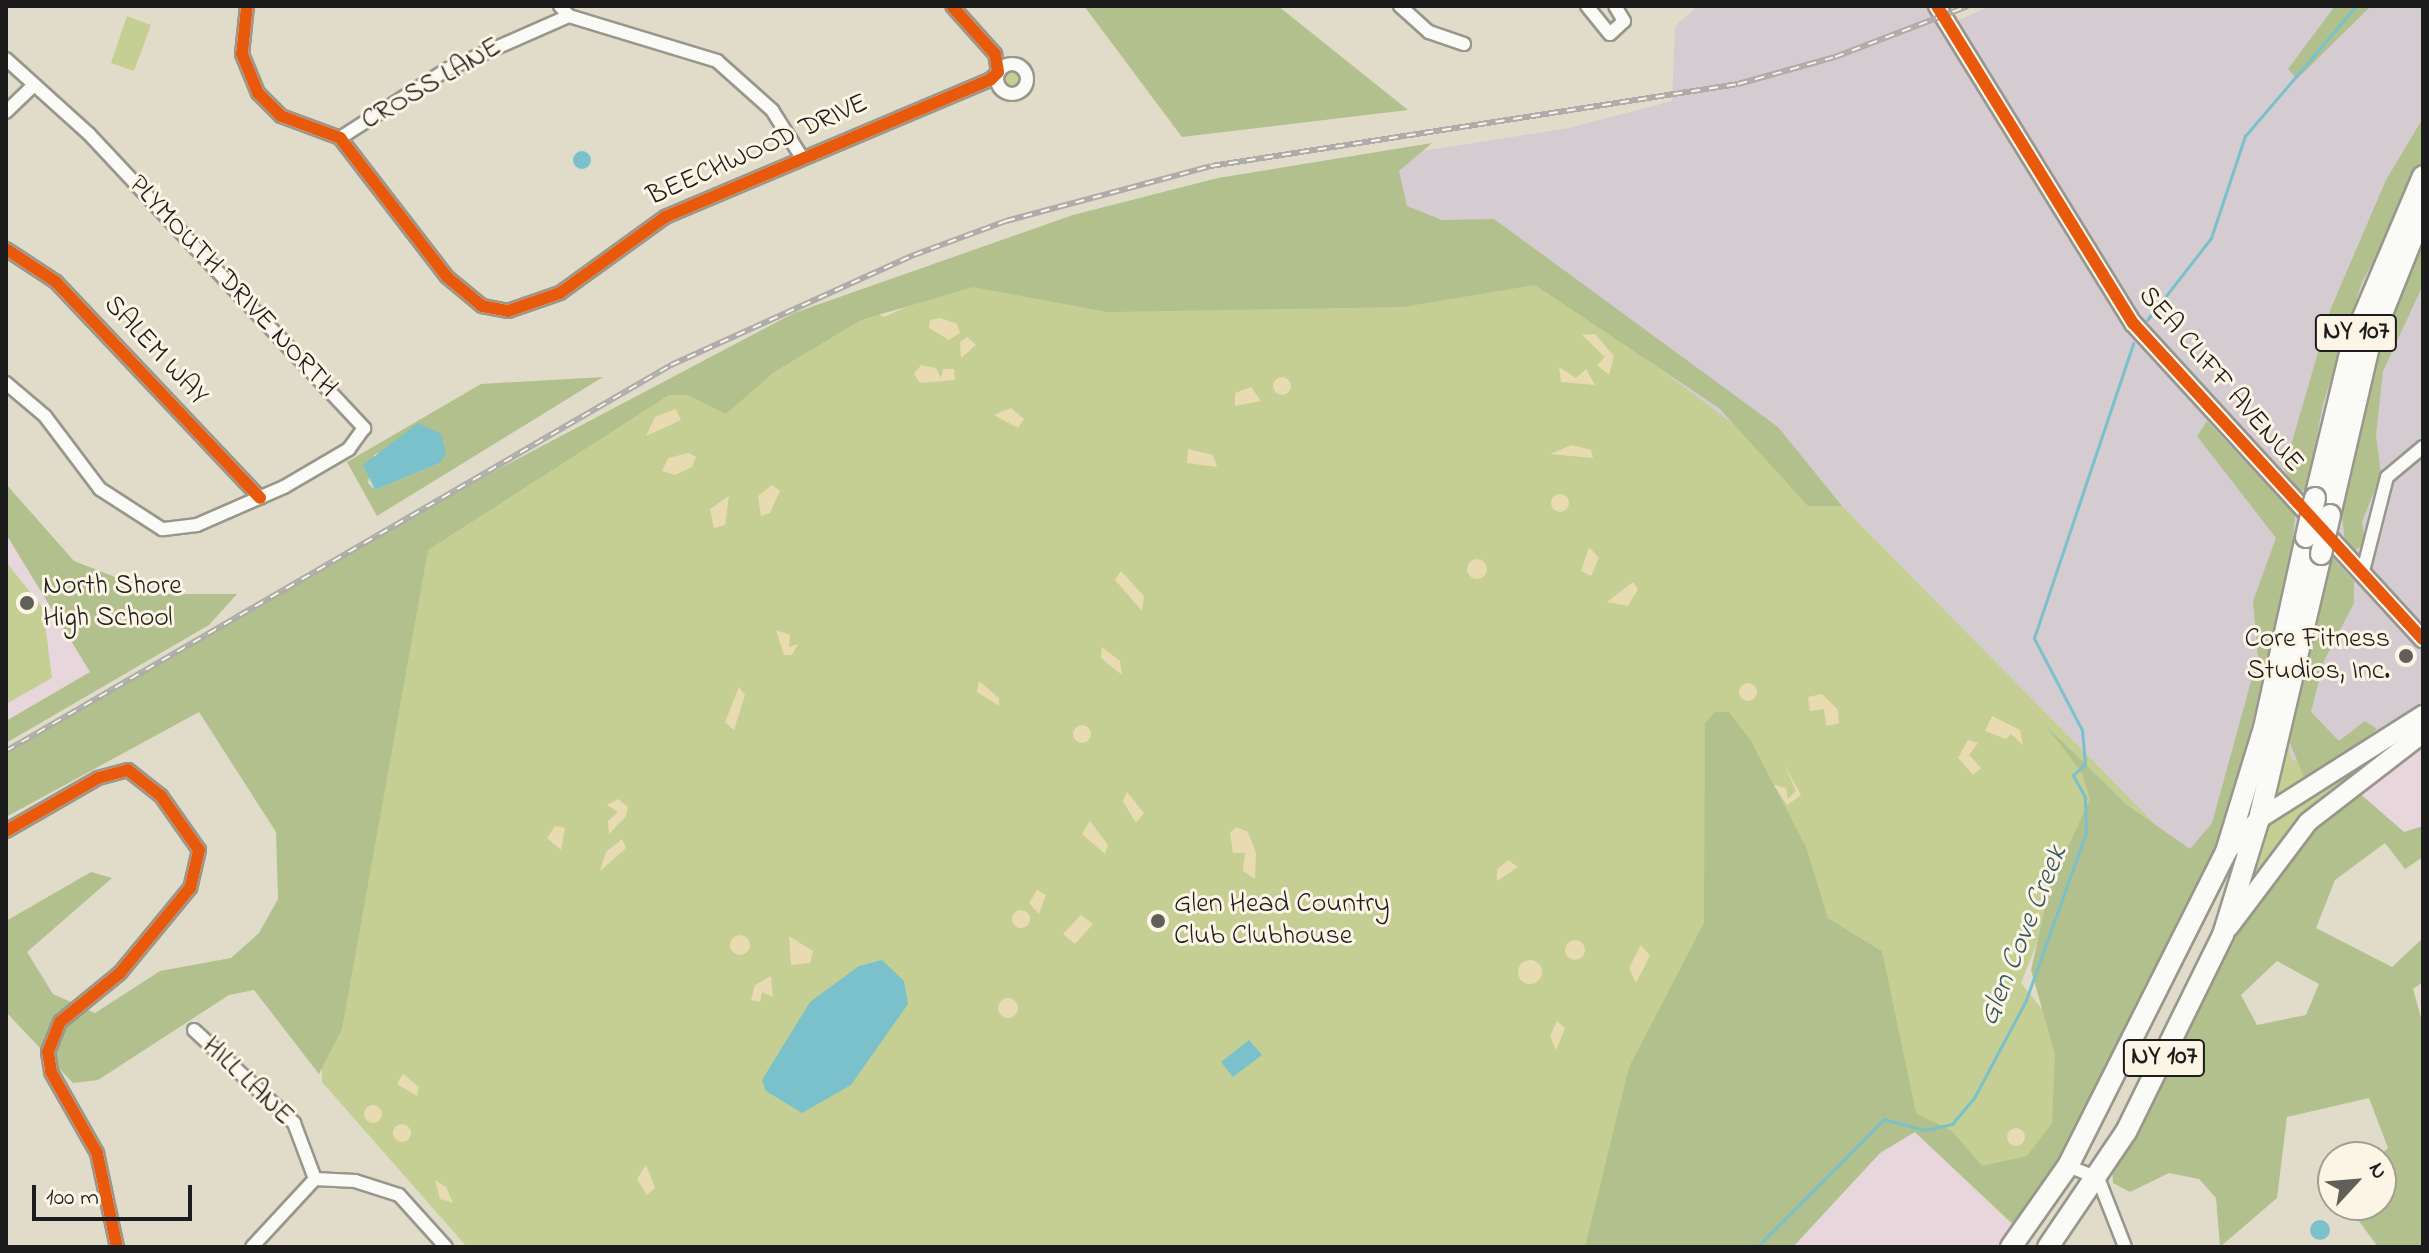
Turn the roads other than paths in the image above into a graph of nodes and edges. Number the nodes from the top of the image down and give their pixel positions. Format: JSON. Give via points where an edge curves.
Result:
{"nodes":[{"id":1,"x":247,"y":6,"type":"edge"},
{"id":2,"x":952,"y":6,"type":"edge"},
{"id":3,"x":1400,"y":6,"type":"edge"},
{"id":4,"x":1587,"y":6,"type":"edge"},
{"id":5,"x":1615,"y":6,"type":"edge"},
{"id":6,"x":1937,"y":6,"type":"edge"},
{"id":7,"x":565,"y":11,"type":"edge"},
{"id":8,"x":1464,"y":44,"type":"dead end"},
{"id":9,"x":6,"y":59,"type":"edge"},
{"id":10,"x":34,"y":85,"type":"junction"},
{"id":11,"x":6,"y":112,"type":"edge"},
{"id":12,"x":340,"y":138,"type":"junction"},
{"id":13,"x":801,"y":156,"type":"junction"},
{"id":14,"x":2423,"y":176,"type":"edge"},
{"id":15,"x":2423,"y":212,"type":"edge"},
{"id":16,"x":9,"y":247,"type":"edge"},
{"id":17,"x":6,"y":383,"type":"edge"},
{"id":18,"x":2423,"y":447,"type":"edge"},
{"id":19,"x":260,"y":498,"type":"junction"},
{"id":20,"x":2362,"y":575,"type":"junction"},
{"id":21,"x":2423,"y":639,"type":"edge"},
{"id":22,"x":2423,"y":715,"type":"edge"},
{"id":23,"x":2423,"y":724,"type":"edge"},
{"id":24,"x":2423,"y":733,"type":"edge"},
{"id":25,"x":2407,"y":744,"type":"junction"},
{"id":26,"x":2259,"y":819,"type":"junction"},
{"id":27,"x":6,"y":831,"type":"edge"},
{"id":28,"x":2226,"y":852,"type":"junction"},
{"id":29,"x":2187,"y":934,"type":"junction"},
{"id":30,"x":2223,"y":935,"type":"junction"},
{"id":31,"x":194,"y":1030,"type":"dead end"},
{"id":32,"x":2159,"y":1068,"type":"junction"},
{"id":33,"x":2068,"y":1166,"type":"junction"},
{"id":34,"x":2098,"y":1178,"type":"junction"},
{"id":35,"x":315,"y":1179,"type":"junction"},
{"id":36,"x":117,"y":1247,"type":"edge"},
{"id":37,"x":252,"y":1247,"type":"edge"},
{"id":38,"x":446,"y":1247,"type":"edge"},
{"id":39,"x":2011,"y":1247,"type":"edge"},
{"id":40,"x":2048,"y":1247,"type":"edge"},
{"id":41,"x":2125,"y":1247,"type":"edge"}],
"edges":[{"from":1,"to":12,"type":"street","via":[[242,54],[258,93],[281,116]]},
{"from":2,"to":13,"type":"street","name":"BEECHWOOD DRIVE","via":[[995,54],[998,72]]},
{"from":3,"to":8,"type":"street","via":[[1429,32]]},
{"from":4,"to":5,"type":"street","via":[[1610,34],[1624,21]]},
{"from":6,"to":20,"type":"street","name":"SEA CLIFF AVENUE","via":[[2133,323]]},
{"from":7,"to":12,"type":"street","name":"CROSS LANE","via":[[448,69]]},
{"from":7,"to":13,"type":"street","via":[[717,61],[772,110]]},
{"from":9,"to":10,"type":"street","name":"PLYMOUTH DRIVE NORTH"},
{"from":10,"to":11,"type":"street"},
{"from":10,"to":19,"type":"street","name":"PLYMOUTH DRIVE NORTH","via":[[89,134],[364,428],[349,449]]},
{"from":12,"to":13,"type":"street","name":"BEECHWOOD DRIVE","via":[[447,277],[482,306],[508,311],[560,293],[665,217],[754,184]]},
{"from":14,"to":28,"type":"main road","number":"NY 107","bridge":true,"via":[[2372,284],[2315,498],[2264,728]]},
{"from":15,"to":26,"type":"main road","number":"NY 107","bridge":true,"via":[[2369,346]]},
{"from":16,"to":19,"type":"street","name":"SALEM WAY","via":[[56,282]]},
{"from":17,"to":19,"type":"street","via":[[45,416],[100,489],[152,526],[197,525]]},
{"from":18,"to":20,"type":"street","via":[[2387,477]]},
{"from":20,"to":21,"type":"street","name":"SEA CLIFF AVENUE"},
{"from":22,"to":26,"type":"main road"},
{"from":23,"to":25,"type":"main road"},
{"from":24,"to":25,"type":"main road"},
{"from":25,"to":30,"type":"main road","via":[[2308,822]]},
{"from":26,"to":28,"type":"main road"},
{"from":26,"to":30,"type":"main road","number":"NY 107"},
{"from":27,"to":36,"type":"street","via":[[113,771],[141,776],[193,840],[198,875],[120,973],[60,1022],[48,1052],[51,1072],[97,1153]]},
{"from":28,"to":29,"type":"main road","number":"NY 107"},
{"from":29,"to":32,"type":"main road","via":[[2200,960]]},
{"from":29,"to":33,"type":"main road","number":"NY 107"},
{"from":30,"to":32,"type":"main road","number":"NY 107"},
{"from":31,"to":35,"type":"street","name":"HILL LANE","via":[[294,1123]]},
{"from":32,"to":34,"type":"main road","number":"NY 107"},
{"from":33,"to":34,"type":"street"},
{"from":33,"to":39,"type":"main road","number":"NY 107"},
{"from":34,"to":40,"type":"main road","number":"NY 107"},
{"from":34,"to":41,"type":"street"},
{"from":35,"to":37,"type":"street"},
{"from":35,"to":38,"type":"street","via":[[355,1181],[399,1195]]}]}
